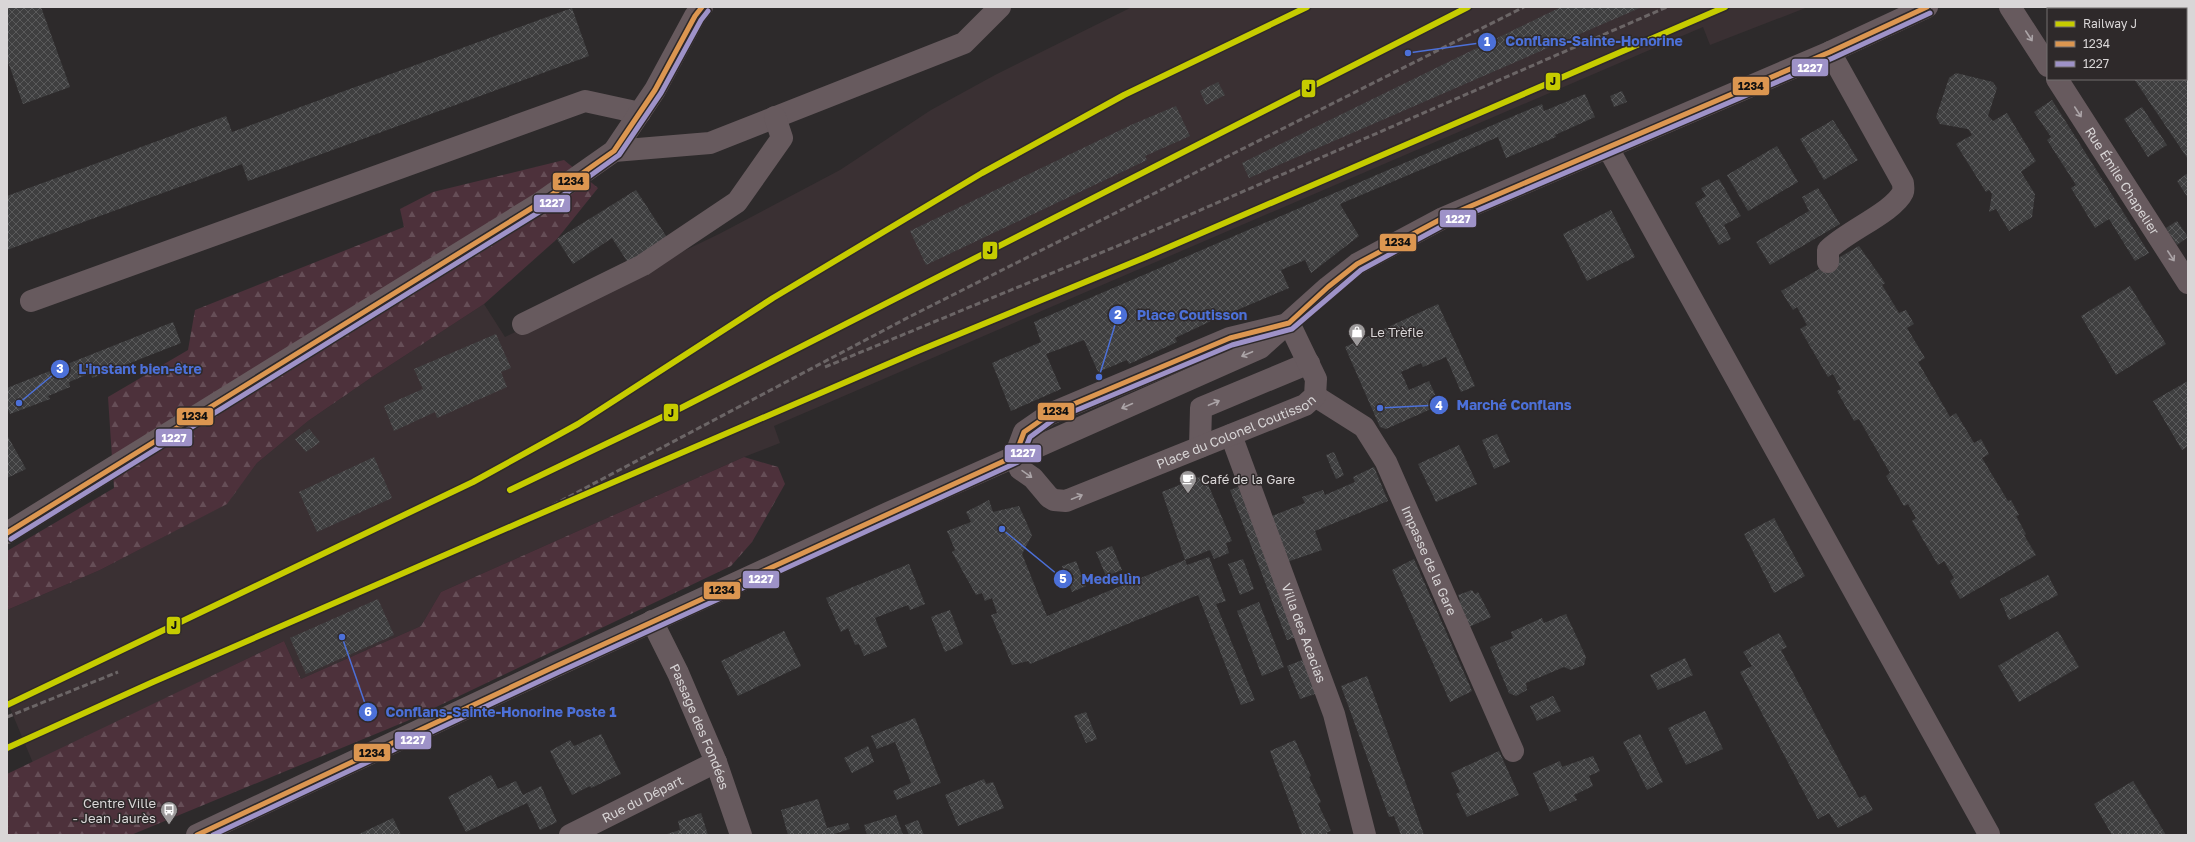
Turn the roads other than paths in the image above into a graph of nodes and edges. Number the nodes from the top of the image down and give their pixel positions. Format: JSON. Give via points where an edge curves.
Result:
{"nodes":[{"id":1,"x":702,"y":7,"type":"edge"},
{"id":2,"x":1000,"y":7,"type":"edge"},
{"id":3,"x":1927,"y":7,"type":"edge"},
{"id":4,"x":2010,"y":7,"type":"edge"},
{"id":5,"x":1830,"y":52,"type":"junction"},
{"id":6,"x":2047,"y":64,"type":"edge"},
{"id":7,"x":2058,"y":80,"type":"edge"},
{"id":8,"x":640,"y":113,"type":"junction"},
{"id":9,"x":775,"y":117,"type":"junction"},
{"id":10,"x":1608,"y":148,"type":"junction"},
{"id":11,"x":614,"y":151,"type":"junction"},
{"id":12,"x":1828,"y":262,"type":"dead end"},
{"id":13,"x":2188,"y":283,"type":"edge"},
{"id":14,"x":31,"y":301,"type":"dead end"},
{"id":15,"x":1289,"y":323,"type":"junction"},
{"id":16,"x":523,"y":324,"type":"dead end"},
{"id":17,"x":1309,"y":363,"type":"junction"},
{"id":18,"x":1314,"y":396,"type":"junction"},
{"id":19,"x":1231,"y":435,"type":"junction"},
{"id":20,"x":1200,"y":447,"type":"junction"},
{"id":21,"x":1015,"y":456,"type":"junction"},
{"id":22,"x":7,"y":533,"type":"edge"},
{"id":23,"x":652,"y":622,"type":"junction"},
{"id":24,"x":1513,"y":750,"type":"dead end"},
{"id":25,"x":716,"y":762,"type":"junction"},
{"id":26,"x":1989,"y":834,"type":"edge"},
{"id":27,"x":197,"y":835,"type":"edge"},
{"id":28,"x":570,"y":835,"type":"edge"},
{"id":29,"x":741,"y":835,"type":"edge"},
{"id":30,"x":1365,"y":835,"type":"edge"}],
"edges":[{"from":1,"to":8,"type":"street"},
{"from":2,"to":9,"type":"street","via":[[964,43]]},
{"from":3,"to":5,"type":"street"},
{"from":4,"to":6,"type":"street","one_way":true},
{"from":5,"to":10,"type":"street"},
{"from":5,"to":12,"type":"street","via":[[1903,183],[1903,192],[1892,205],[1836,241],[1828,250]]},
{"from":7,"to":13,"type":"street","name":"Rue Émile Chapelier","one_way":true},
{"from":8,"to":11,"type":"street"},
{"from":8,"to":14,"type":"street","via":[[585,101]]},
{"from":9,"to":11,"type":"street","via":[[710,143]]},
{"from":9,"to":16,"type":"street","via":[[782,138],[737,202],[643,266]]},
{"from":10,"to":15,"type":"street","via":[[1474,203],[1357,264]]},
{"from":10,"to":26,"type":"street"},
{"from":11,"to":22,"type":"street","via":[[540,203]]},
{"from":15,"to":17,"type":"street","name":"Place du Colonel Coutisson"},
{"from":15,"to":21,"type":"street","one_way":true,"via":[[1260,348]]},
{"from":17,"to":18,"type":"street","name":"Place du Colonel Coutisson","via":[[1316,379]]},
{"from":20,"to":17,"type":"street","one_way":true,"via":[[1201,408]]},
{"from":18,"to":19,"type":"street","name":"Place du Colonel Coutisson","via":[[1305,405]]},
{"from":18,"to":24,"type":"street","name":"Impasse de la Gare","via":[[1364,427],[1386,462]]},
{"from":19,"to":20,"type":"street","name":"Place du Colonel Coutisson"},
{"from":19,"to":30,"type":"street","name":"Villa des Acacias","via":[[1334,714]]},
{"from":21,"to":20,"type":"street","name":"Place du Colonel Coutisson","one_way":true,"via":[[1020,469],[1033,478],[1049,497],[1066,501]]},
{"from":21,"to":23,"type":"street"},
{"from":23,"to":25,"type":"street","name":"Passage des Fondées","via":[[678,674]]},
{"from":23,"to":27,"type":"street"},
{"from":25,"to":28,"type":"street","name":"Rue du Départ"},
{"from":25,"to":29,"type":"street","name":"Passage des Fondées"}]}
